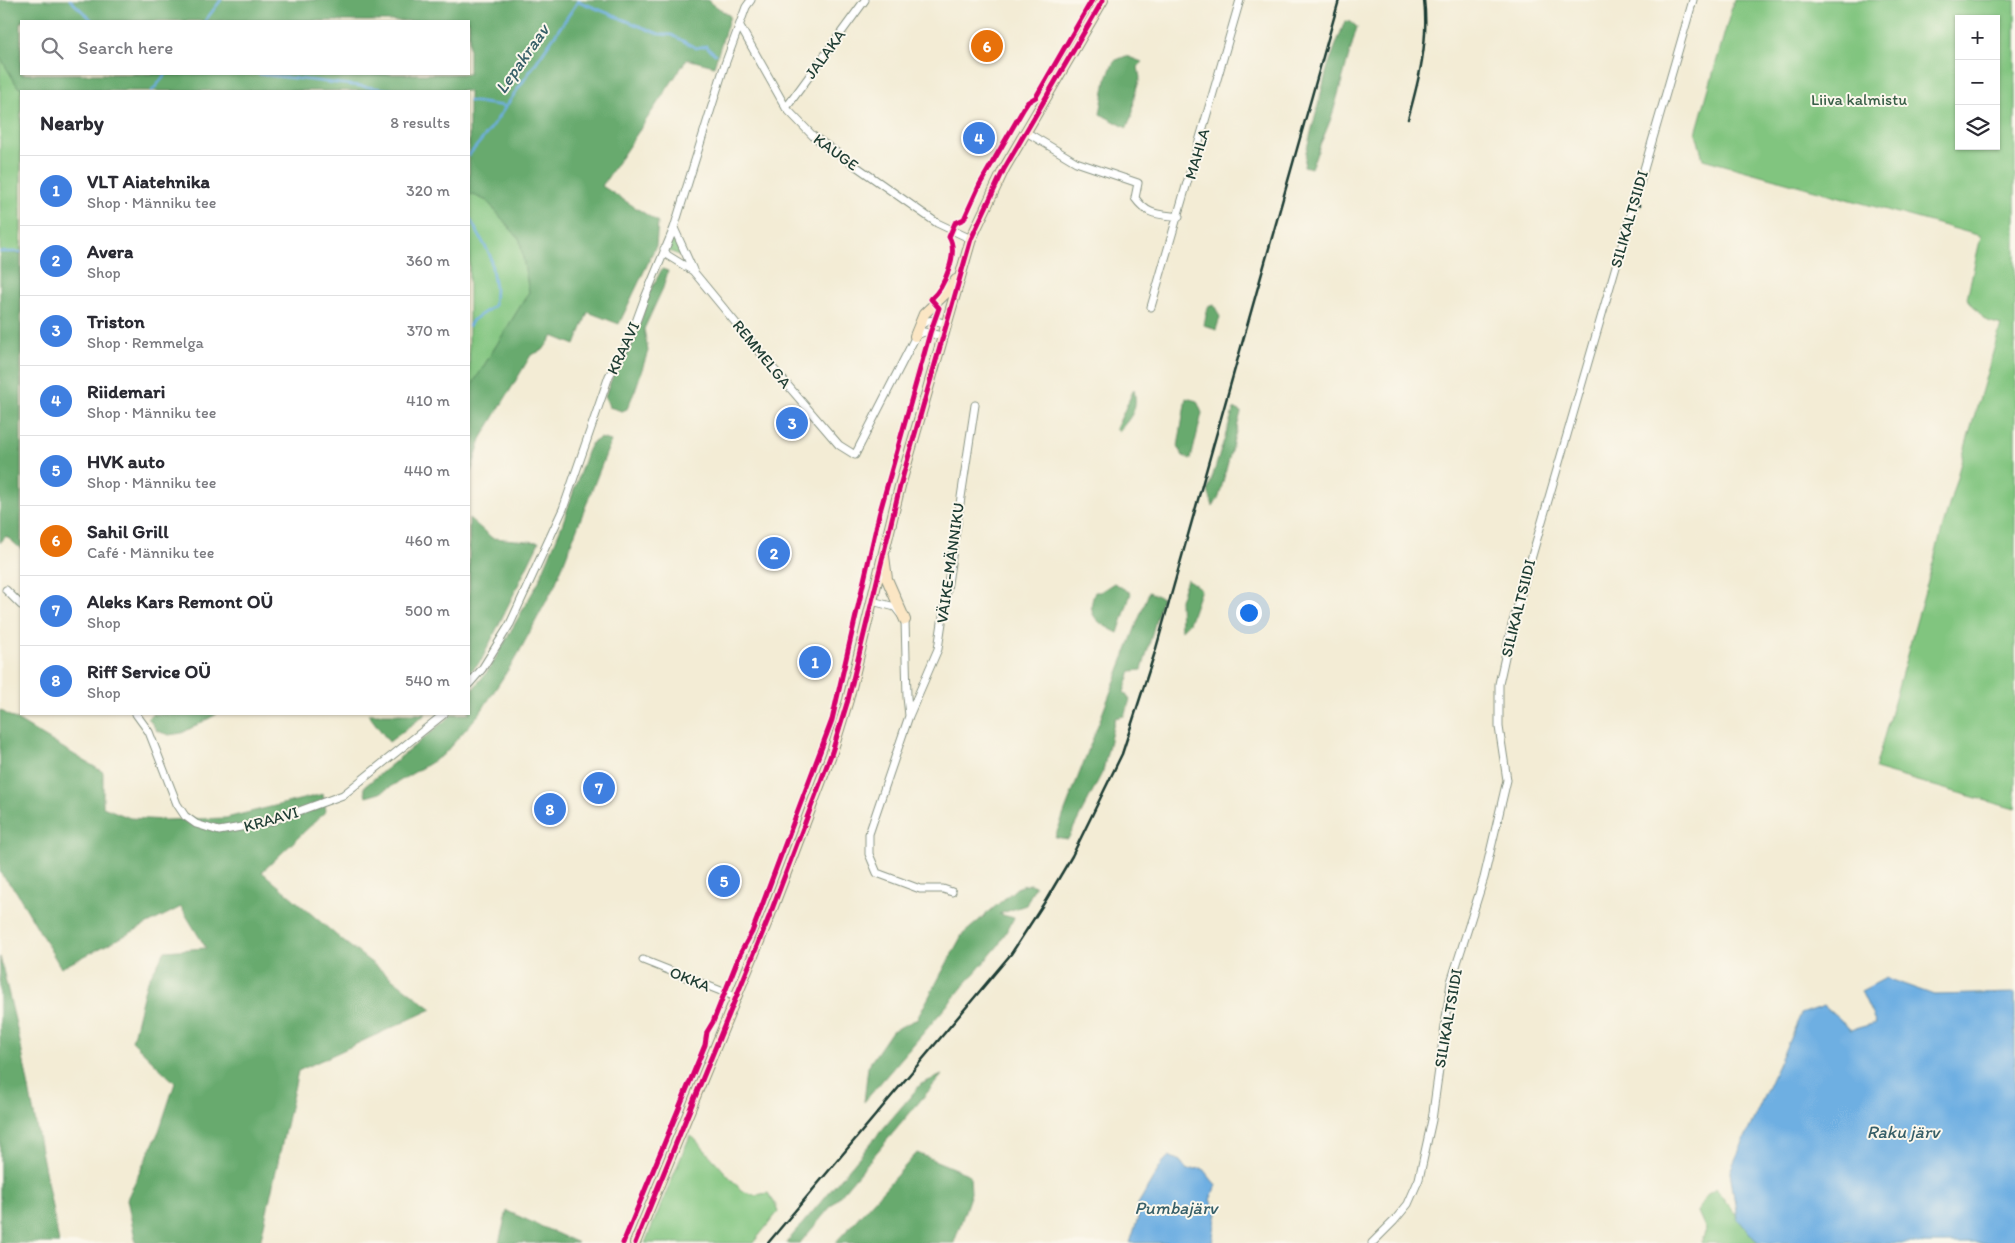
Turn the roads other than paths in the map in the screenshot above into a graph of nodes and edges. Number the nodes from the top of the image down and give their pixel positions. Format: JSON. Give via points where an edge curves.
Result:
{"nodes":[{"id":1,"x":751,"y":0,"type":"edge"},
{"id":2,"x":865,"y":0,"type":"edge"},
{"id":3,"x":1103,"y":0,"type":"edge"},
{"id":4,"x":1240,"y":0,"type":"edge"},
{"id":5,"x":1693,"y":0,"type":"edge"},
{"id":6,"x":740,"y":26,"type":"junction"},
{"id":7,"x":786,"y":108,"type":"junction"},
{"id":8,"x":1026,"y":132,"type":"junction"},
{"id":9,"x":1178,"y":217,"type":"junction"},
{"id":10,"x":674,"y":228,"type":"junction"},
{"id":11,"x":972,"y":238,"type":"junction"},
{"id":12,"x":664,"y":249,"type":"junction"},
{"id":13,"x":694,"y":270,"type":"junction"},
{"id":14,"x":960,"y":275,"type":"junction"},
{"id":15,"x":1151,"y":307,"type":"dead end"},
{"id":16,"x":946,"y":324,"type":"junction"},
{"id":17,"x":915,"y":336,"type":"junction"},
{"id":18,"x":942,"y":336,"type":"junction"},
{"id":19,"x":975,"y":405,"type":"dead end"},
{"id":20,"x":884,"y":552,"type":"junction"},
{"id":21,"x":6,"y":590,"type":"dead end"},
{"id":22,"x":872,"y":600,"type":"junction"},
{"id":23,"x":20,"y":604,"type":"edge"},
{"id":24,"x":905,"y":620,"type":"junction"},
{"id":25,"x":470,"y":683,"type":"edge"},
{"id":26,"x":137,"y":715,"type":"edge"},
{"id":27,"x":443,"y":715,"type":"edge"},
{"id":28,"x":909,"y":716,"type":"junction"},
{"id":29,"x":952,"y":892,"type":"dead end"},
{"id":30,"x":643,"y":960,"type":"dead end"},
{"id":31,"x":736,"y":997,"type":"junction"},
{"id":32,"x":634,"y":1243,"type":"edge"},
{"id":33,"x":1372,"y":1243,"type":"edge"}],
"edges":[{"from":1,"to":6,"type":"street","name":"KRAAVI"},
{"from":2,"to":7,"type":"street","name":"JALAKA"},
{"from":3,"to":8,"type":"street"},
{"from":4,"to":9,"type":"street","name":"MAHLA"},
{"from":5,"to":33,"type":"street","name":"SILIKALTSIIDI","via":[[1512,625],[1499,684],[1499,728],[1507,780],[1484,878],[1451,982],[1432,1120],[1419,1179],[1408,1204]]},
{"from":6,"to":7,"type":"street","name":"KAUGE"},
{"from":6,"to":10,"type":"street","name":"KRAAVI"},
{"from":7,"to":11,"type":"street","name":"KAUGE","via":[[813,136],[930,219]]},
{"from":8,"to":9,"type":"street","via":[[1076,162],[1138,183],[1135,198],[1142,208]]},
{"from":8,"to":11,"type":"street","via":[[994,189]]},
{"from":9,"to":15,"type":"street","name":"MAHLA"},
{"from":10,"to":12,"type":"street","name":"KRAAVI"},
{"from":10,"to":13,"type":"street","name":"REMMELGA"},
{"from":11,"to":14,"type":"street"},
{"from":12,"to":13,"type":"street","name":"REMMELGA","via":[[667,255]]},
{"from":12,"to":25,"type":"street","name":"KRAAVI","via":[[629,341],[609,376],[563,509],[536,570],[510,624]]},
{"from":13,"to":17,"type":"street","name":"REMMELGA","via":[[839,445],[855,455]]},
{"from":14,"to":16,"type":"street"},
{"from":14,"to":17,"type":"street","via":[[946,294],[924,314]]},
{"from":16,"to":17,"type":"street","via":[[927,321]]},
{"from":16,"to":18,"type":"street"},
{"from":17,"to":18,"type":"street","via":[[924,332]]},
{"from":18,"to":20,"type":"street"},
{"from":19,"to":28,"type":"street","name":"VÄIKE-MÄNNIKU","via":[[938,649]]},
{"from":20,"to":22,"type":"street"},
{"from":20,"to":24,"type":"street","via":[[887,579]]},
{"from":21,"to":23,"type":"street"},
{"from":22,"to":24,"type":"street","via":[[895,607]]},
{"from":22,"to":31,"type":"street","via":[[832,752]]},
{"from":24,"to":28,"type":"street","name":"VÄIKE-MÄNNIKU"},
{"from":26,"to":27,"type":"street","name":"KRAAVI","via":[[149,732],[177,804],[185,816],[196,824],[220,831],[269,822],[343,794]]},
{"from":28,"to":29,"type":"street","name":"VÄIKE-MÄNNIKU","via":[[869,834],[869,854],[877,873],[920,889]]},
{"from":30,"to":31,"type":"street","name":"OKKA"},
{"from":31,"to":32,"type":"street"}]}
